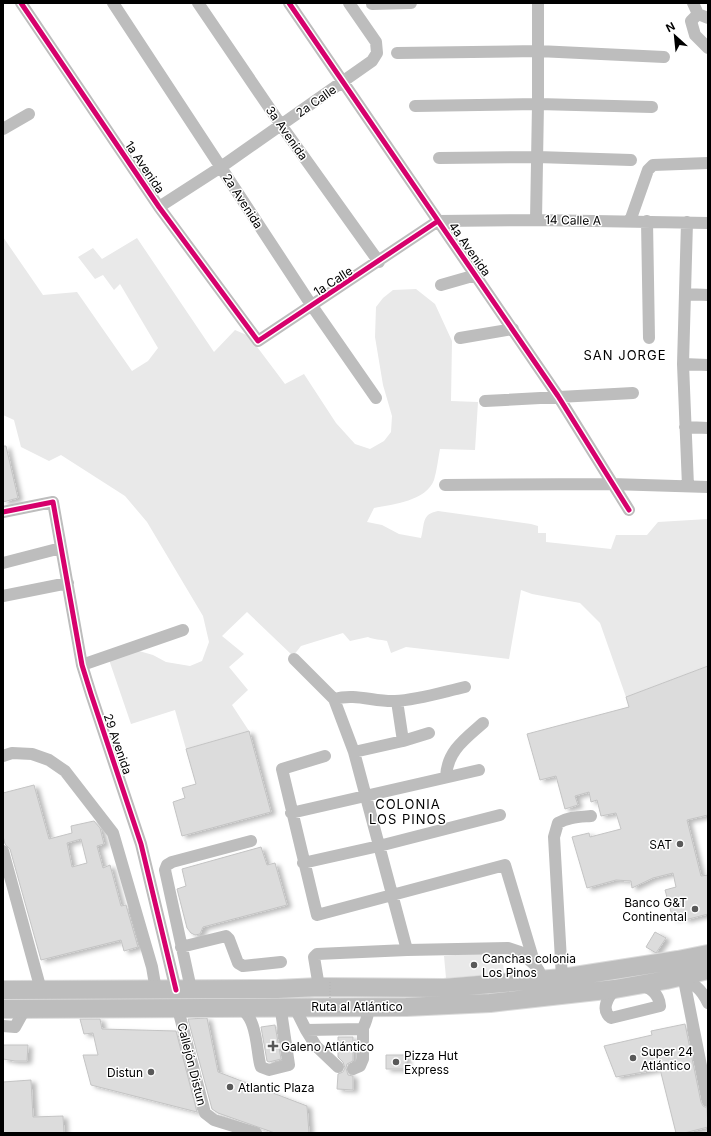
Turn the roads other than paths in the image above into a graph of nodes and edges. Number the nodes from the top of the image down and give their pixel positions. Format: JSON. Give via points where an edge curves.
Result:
{"nodes":[{"id":1,"x":21,"y":3,"type":"edge"},
{"id":2,"x":113,"y":3,"type":"edge"},
{"id":3,"x":198,"y":3,"type":"edge"},
{"id":4,"x":289,"y":3,"type":"edge"},
{"id":5,"x":349,"y":3,"type":"edge"},
{"id":6,"x":411,"y":3,"type":"edge"},
{"id":7,"x":538,"y":3,"type":"edge"},
{"id":8,"x":693,"y":3,"type":"edge"},
{"id":9,"x":372,"y":4,"type":"edge"},
{"id":10,"x":703,"y":16,"type":"edge"},
{"id":11,"x":708,"y":48,"type":"edge"},
{"id":12,"x":538,"y":51,"type":"junction"},
{"id":13,"x":397,"y":53,"type":"dead end"},
{"id":14,"x":664,"y":58,"type":"dead end"},
{"id":15,"x":342,"y":82,"type":"junction"},
{"id":16,"x":538,"y":104,"type":"junction"},
{"id":17,"x":415,"y":106,"type":"dead end"},
{"id":18,"x":652,"y":107,"type":"dead end"},
{"id":19,"x":29,"y":114,"type":"dead end"},
{"id":20,"x":281,"y":125,"type":"junction"},
{"id":21,"x":3,"y":129,"type":"edge"},
{"id":22,"x":537,"y":157,"type":"junction"},
{"id":23,"x":440,"y":158,"type":"dead end"},
{"id":24,"x":631,"y":160,"type":"dead end"},
{"id":25,"x":708,"y":163,"type":"edge"},
{"id":26,"x":221,"y":167,"type":"junction"},
{"id":27,"x":160,"y":207,"type":"junction"},
{"id":28,"x":536,"y":220,"type":"junction"},
{"id":29,"x":438,"y":221,"type":"junction"},
{"id":30,"x":630,"y":221,"type":"junction"},
{"id":31,"x":647,"y":221,"type":"junction"},
{"id":32,"x":686,"y":222,"type":"junction"},
{"id":33,"x":708,"y":222,"type":"edge"},
{"id":34,"x":379,"y":262,"type":"junction"},
{"id":35,"x":476,"y":275,"type":"junction"},
{"id":36,"x":441,"y":286,"type":"dead end"},
{"id":37,"x":684,"y":294,"type":"junction"},
{"id":38,"x":708,"y":294,"type":"edge"},
{"id":39,"x":312,"y":306,"type":"junction"},
{"id":40,"x":513,"y":329,"type":"junction"},
{"id":41,"x":460,"y":338,"type":"dead end"},
{"id":42,"x":649,"y":338,"type":"dead end"},
{"id":43,"x":257,"y":340,"type":"joint"},
{"id":44,"x":683,"y":364,"type":"junction"},
{"id":45,"x":708,"y":365,"type":"edge"},
{"id":46,"x":633,"y":393,"type":"dead end"},
{"id":47,"x":558,"y":396,"type":"junction"},
{"id":48,"x":376,"y":398,"type":"dead end"},
{"id":49,"x":485,"y":401,"type":"dead end"},
{"id":50,"x":685,"y":427,"type":"junction"},
{"id":51,"x":708,"y":428,"type":"edge"},
{"id":52,"x":611,"y":484,"type":"junction"},
{"id":53,"x":445,"y":485,"type":"dead end"},
{"id":54,"x":688,"y":486,"type":"junction"},
{"id":55,"x":708,"y":488,"type":"edge"},
{"id":56,"x":629,"y":510,"type":"dead end"},
{"id":57,"x":3,"y":512,"type":"edge"},
{"id":58,"x":61,"y":548,"type":"junction"},
{"id":59,"x":3,"y":563,"type":"edge"},
{"id":60,"x":68,"y":583,"type":"junction"},
{"id":61,"x":3,"y":596,"type":"edge"},
{"id":62,"x":183,"y":630,"type":"dead end"},
{"id":63,"x":294,"y":659,"type":"dead end"},
{"id":64,"x":82,"y":665,"type":"junction"},
{"id":65,"x":465,"y":688,"type":"dead end"},
{"id":66,"x":334,"y":699,"type":"junction"},
{"id":67,"x":397,"y":701,"type":"junction"},
{"id":68,"x":483,"y":723,"type":"dead end"},
{"id":69,"x":429,"y":733,"type":"dead end"},
{"id":70,"x":403,"y":742,"type":"junction"},
{"id":71,"x":354,"y":752,"type":"junction"},
{"id":72,"x":3,"y":756,"type":"edge"},
{"id":73,"x":325,"y":756,"type":"dead end"},
{"id":74,"x":479,"y":770,"type":"dead end"},
{"id":75,"x":446,"y":777,"type":"junction"},
{"id":76,"x":365,"y":797,"type":"junction"},
{"id":77,"x":291,"y":813,"type":"junction"},
{"id":78,"x":500,"y":815,"type":"dead end"},
{"id":79,"x":591,"y":816,"type":"dead end"},
{"id":80,"x":251,"y":841,"type":"dead end"},
{"id":81,"x":379,"y":846,"type":"junction"},
{"id":82,"x":3,"y":851,"type":"edge"},
{"id":83,"x":304,"y":863,"type":"junction"},
{"id":84,"x":393,"y":894,"type":"junction"},
{"id":85,"x":708,"y":943,"type":"edge"},
{"id":86,"x":181,"y":947,"type":"junction"},
{"id":87,"x":407,"y":950,"type":"junction"},
{"id":88,"x":701,"y":955,"type":"edge"},
{"id":89,"x":281,"y":962,"type":"dead end"},
{"id":90,"x":708,"y":970,"type":"edge"},
{"id":91,"x":562,"y":978,"type":"junction"},
{"id":92,"x":678,"y":979,"type":"junction"},
{"id":93,"x":708,"y":980,"type":"edge"},
{"id":94,"x":324,"y":985,"type":"junction"},
{"id":95,"x":638,"y":986,"type":"junction"},
{"id":96,"x":3,"y":988,"type":"edge"},
{"id":97,"x":183,"y":989,"type":"junction"},
{"id":98,"x":615,"y":989,"type":"junction"},
{"id":99,"x":34,"y":990,"type":"junction"},
{"id":100,"x":156,"y":990,"type":"junction"},
{"id":101,"x":708,"y":1004,"type":"edge"},
{"id":102,"x":290,"y":1006,"type":"junction"},
{"id":103,"x":238,"y":1007,"type":"junction"},
{"id":104,"x":370,"y":1007,"type":"junction"},
{"id":105,"x":3,"y":1009,"type":"edge"},
{"id":106,"x":25,"y":1009,"type":"junction"},
{"id":107,"x":178,"y":1009,"type":"junction"},
{"id":108,"x":3,"y":1026,"type":"edge"},
{"id":109,"x":363,"y":1028,"type":"junction"},
{"id":110,"x":306,"y":1030,"type":"junction"},
{"id":111,"x":338,"y":1067,"type":"dead end"},
{"id":112,"x":353,"y":1069,"type":"dead end"},
{"id":113,"x":708,"y":1101,"type":"edge"},
{"id":114,"x":256,"y":1133,"type":"edge"}],
"edges":[{"from":1,"to":27,"type":"street","name":"1a Avenida"},
{"from":2,"to":26,"type":"street","name":"2a Avenida"},
{"from":3,"to":20,"type":"street","name":"3a Avenida"},
{"from":4,"to":15,"type":"street","name":"4a Avenida"},
{"from":5,"to":15,"type":"street","name":"2a Calle","via":[[376,42],[377,53],[372,61]]},
{"from":6,"to":9,"type":"street"},
{"from":7,"to":12,"type":"street"},
{"from":8,"to":10,"type":"street"},
{"from":10,"to":11,"type":"street","via":[[691,21],[696,35]]},
{"from":12,"to":13,"type":"street"},
{"from":12,"to":14,"type":"street"},
{"from":12,"to":16,"type":"street"},
{"from":15,"to":20,"type":"street","name":"2a Calle"},
{"from":15,"to":29,"type":"street","name":"4a Avenida"},
{"from":16,"to":17,"type":"street"},
{"from":16,"to":18,"type":"street"},
{"from":16,"to":22,"type":"street"},
{"from":19,"to":21,"type":"street"},
{"from":20,"to":26,"type":"street","name":"2a Calle"},
{"from":20,"to":34,"type":"street","name":"3a Avenida"},
{"from":22,"to":23,"type":"street"},
{"from":22,"to":24,"type":"street"},
{"from":22,"to":28,"type":"street"},
{"from":25,"to":30,"type":"street","via":[[653,165],[648,170]]},
{"from":26,"to":27,"type":"street","name":"2a Calle"},
{"from":26,"to":39,"type":"street","name":"2a Avenida"},
{"from":27,"to":43,"type":"street","name":"1a Avenida"},
{"from":28,"to":29,"type":"street","name":"14 Calle A"},
{"from":28,"to":30,"type":"street","name":"14 Calle A"},
{"from":29,"to":34,"type":"street","name":"1a Calle"},
{"from":29,"to":35,"type":"street","name":"4a Avenida"},
{"from":30,"to":31,"type":"street","name":"14 Calle A"},
{"from":31,"to":32,"type":"street","name":"14 Calle A"},
{"from":31,"to":42,"type":"street"},
{"from":32,"to":33,"type":"street","name":"14 Calle A"},
{"from":32,"to":37,"type":"street"},
{"from":34,"to":39,"type":"street","name":"1a Calle"},
{"from":35,"to":36,"type":"street"},
{"from":35,"to":40,"type":"street","name":"4a Avenida"},
{"from":37,"to":38,"type":"street"},
{"from":37,"to":44,"type":"street"},
{"from":39,"to":43,"type":"street","name":"1a Calle","via":[[260,341]]},
{"from":39,"to":48,"type":"street","name":"2a Avenida"},
{"from":40,"to":41,"type":"street"},
{"from":40,"to":47,"type":"street","name":"4a Avenida"},
{"from":44,"to":45,"type":"street"},
{"from":44,"to":50,"type":"street"},
{"from":46,"to":47,"type":"street"},
{"from":47,"to":49,"type":"street"},
{"from":47,"to":52,"type":"street","name":"4a Avenida"},
{"from":50,"to":51,"type":"street"},
{"from":50,"to":54,"type":"street"},
{"from":52,"to":53,"type":"street"},
{"from":52,"to":54,"type":"street"},
{"from":52,"to":56,"type":"street","name":"4a Avenida"},
{"from":54,"to":55,"type":"street"},
{"from":57,"to":58,"type":"street","name":"29 Avenida","via":[[54,502]]},
{"from":58,"to":59,"type":"street"},
{"from":58,"to":60,"type":"street","name":"29 Avenida"},
{"from":60,"to":61,"type":"street"},
{"from":60,"to":64,"type":"street","name":"29 Avenida"},
{"from":62,"to":64,"type":"street"},
{"from":63,"to":66,"type":"street"},
{"from":64,"to":97,"type":"street","name":"29 Avenida","via":[[141,844]]},
{"from":65,"to":67,"type":"street"},
{"from":66,"to":67,"type":"street","via":[[358,696]]},
{"from":66,"to":71,"type":"street"},
{"from":67,"to":70,"type":"street"},
{"from":68,"to":75,"type":"street","via":[[456,747],[446,765]]},
{"from":69,"to":70,"type":"street"},
{"from":70,"to":71,"type":"street"},
{"from":71,"to":76,"type":"street"},
{"from":72,"to":100,"type":"street","via":[[12,753],[32,754],[49,760],[65,771],[113,833],[152,967]]},
{"from":73,"to":77,"type":"street","via":[[282,769]]},
{"from":74,"to":75,"type":"street"},
{"from":75,"to":76,"type":"street"},
{"from":76,"to":77,"type":"street"},
{"from":76,"to":81,"type":"street"},
{"from":77,"to":83,"type":"street"},
{"from":78,"to":81,"type":"street"},
{"from":79,"to":91,"type":"street","via":[[563,820],[558,823],[554,837]]},
{"from":80,"to":86,"type":"street","via":[[167,865],[165,870]]},
{"from":81,"to":83,"type":"street"},
{"from":81,"to":84,"type":"street"},
{"from":82,"to":99,"type":"street"},
{"from":83,"to":84,"type":"street","via":[[318,915]]},
{"from":84,"to":87,"type":"street"},
{"from":84,"to":87,"type":"street","via":[[505,865],[537,968],[515,949]]},
{"from":85,"to":88,"type":"street"},
{"from":86,"to":89,"type":"street","via":[[226,936],[238,963],[243,966]]},
{"from":86,"to":97,"type":"street"},
{"from":87,"to":94,"type":"street","via":[[315,955]]},
{"from":88,"to":91,"type":"highway","name":"Ruta al Atlántico"},
{"from":90,"to":92,"type":"highway","name":"Ruta al Atlántico"},
{"from":91,"to":94,"type":"highway","name":"Ruta al Atlántico","via":[[444,988]]},
{"from":92,"to":93,"type":"highway"},
{"from":92,"to":95,"type":"highway","name":"Ruta al Atlántico"},
{"from":92,"to":101,"type":"street","via":[[698,987]]},
{"from":92,"to":113,"type":"street"},
{"from":94,"to":97,"type":"highway","name":"Ruta al Atlántico"},
{"from":95,"to":98,"type":"highway","name":"Ruta al Atlántico"},
{"from":95,"to":98,"type":"street","via":[[651,988],[658,997],[660,1006],[611,1018],[606,1007],[609,996]]},
{"from":96,"to":99,"type":"highway","name":"Ruta al Atlántico"},
{"from":97,"to":100,"type":"highway","name":"Ruta al Atlántico"},
{"from":98,"to":104,"type":"highway","name":"Ruta al Atlántico","via":[[490,1004]]},
{"from":99,"to":100,"type":"highway","name":"Ruta al Atlántico"},
{"from":99,"to":106,"type":"highway"},
{"from":102,"to":103,"type":"highway","name":"Ruta al Atlántico"},
{"from":102,"to":103,"type":"street","via":[[281,1011],[290,1066],[269,1070],[261,1067],[248,1014]]},
{"from":102,"to":104,"type":"highway","name":"Ruta al Atlántico"},
{"from":102,"to":110,"type":"street"},
{"from":103,"to":107,"type":"highway","name":"Ruta al Atlántico"},
{"from":104,"to":109,"type":"street"},
{"from":105,"to":106,"type":"highway","name":"Ruta al Atlántico"},
{"from":106,"to":107,"type":"highway","name":"Ruta al Atlántico","via":[[51,1012]]},
{"from":106,"to":108,"type":"street","via":[[14,1027]]},
{"from":107,"to":114,"type":"street","name":"Callejón Distun","via":[[205,1113],[214,1120]]},
{"from":109,"to":110,"type":"street"},
{"from":109,"to":112,"type":"street","via":[[364,1059],[360,1066]]},
{"from":110,"to":111,"type":"street","via":[[316,1046]]}]}
